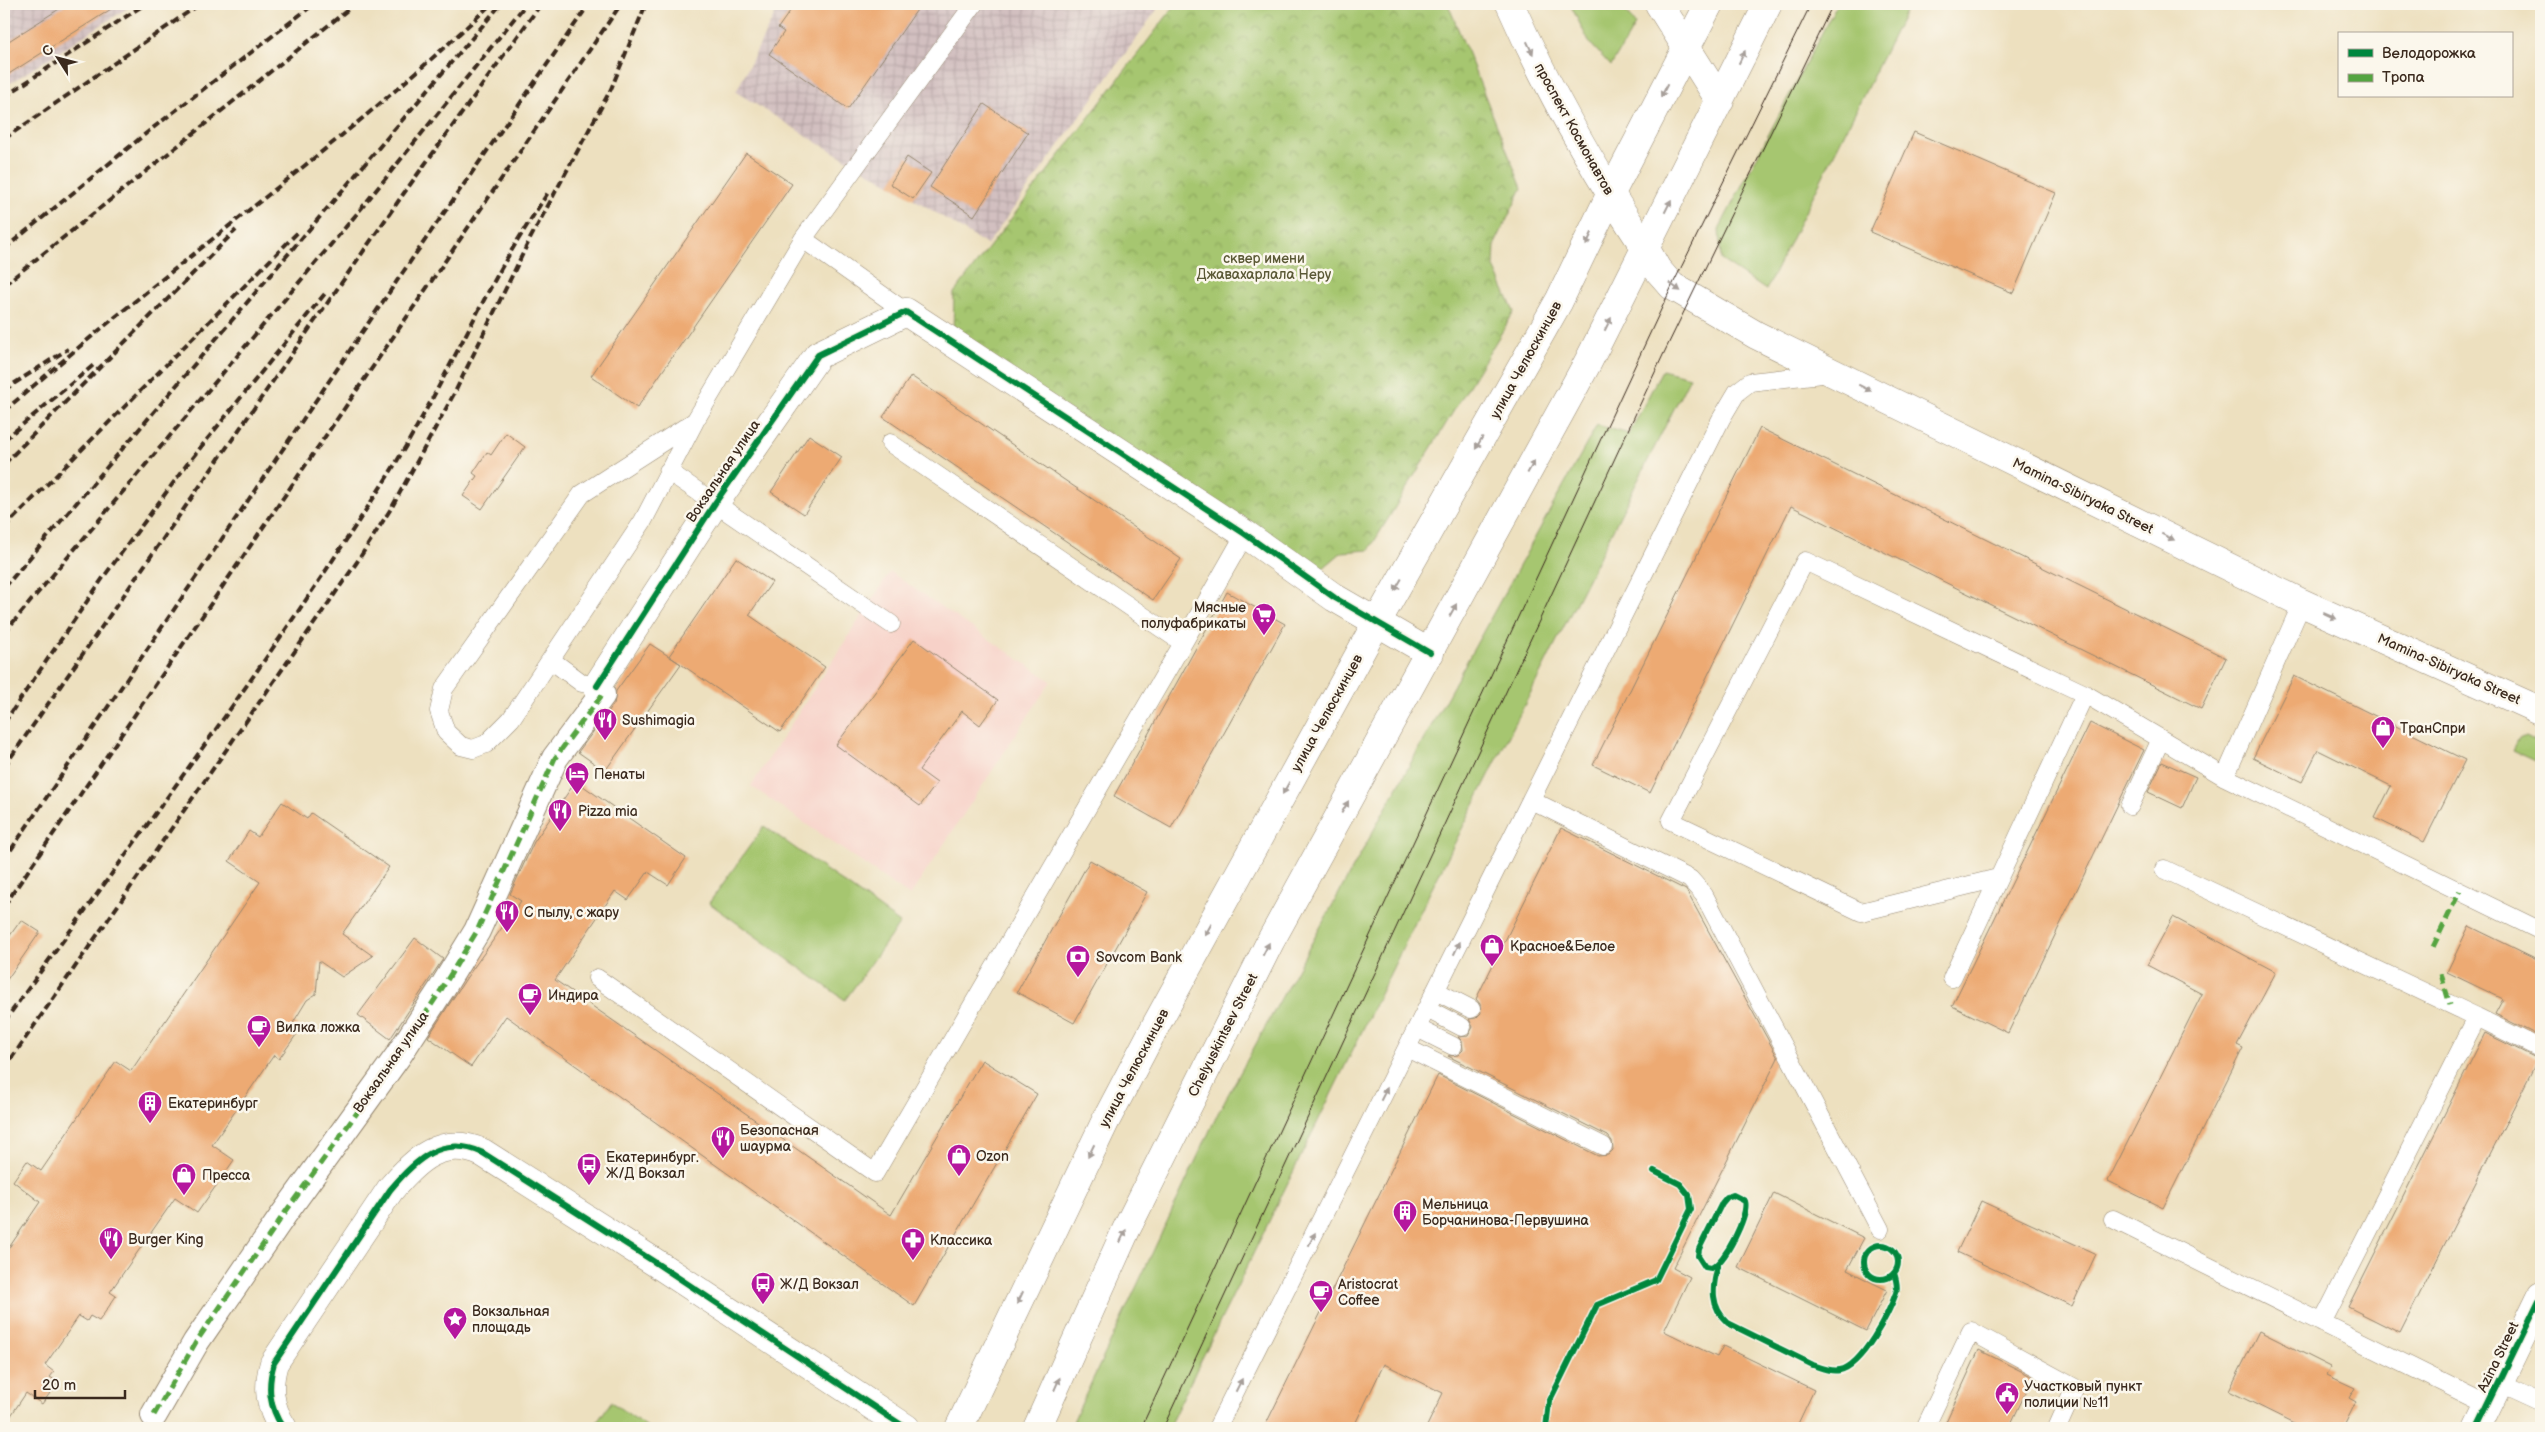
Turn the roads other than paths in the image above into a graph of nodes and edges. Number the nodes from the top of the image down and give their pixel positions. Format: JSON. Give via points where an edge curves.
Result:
{"nodes":[{"id":1,"x":974,"y":4,"type":"edge"},
{"id":2,"x":1510,"y":4,"type":"edge"},
{"id":3,"x":1659,"y":4,"type":"edge"},
{"id":4,"x":1709,"y":4,"type":"edge"},
{"id":5,"x":1768,"y":4,"type":"edge"},
{"id":6,"x":1687,"y":47,"type":"junction"},
{"id":7,"x":1720,"y":101,"type":"junction"},
{"id":8,"x":1610,"y":195,"type":"junction"},
{"id":9,"x":803,"y":239,"type":"junction"},
{"id":10,"x":1646,"y":249,"type":"junction"},
{"id":11,"x":906,"y":312,"type":"junction"},
{"id":12,"x":1832,"y":372,"type":"junction"},
{"id":13,"x":695,"y":421,"type":"junction"},
{"id":14,"x":890,"y":443,"type":"dead end"},
{"id":15,"x":668,"y":471,"type":"junction"},
{"id":16,"x":715,"y":503,"type":"junction"},
{"id":17,"x":1245,"y":534,"type":"junction"},
{"id":18,"x":2302,"y":603,"type":"junction"},
{"id":19,"x":1377,"y":622,"type":"junction"},
{"id":20,"x":891,"y":624,"type":"dead end"},
{"id":21,"x":1183,"y":643,"type":"junction"},
{"id":22,"x":1430,"y":653,"type":"junction"},
{"id":23,"x":551,"y":660,"type":"junction"},
{"id":24,"x":600,"y":691,"type":"junction"},
{"id":25,"x":2085,"y":694,"type":"junction"},
{"id":26,"x":2541,"y":711,"type":"edge"},
{"id":27,"x":2162,"y":739,"type":"junction"},
{"id":28,"x":2225,"y":776,"type":"junction"},
{"id":29,"x":1531,"y":800,"type":"junction"},
{"id":30,"x":2130,"y":806,"type":"dead end"},
{"id":31,"x":2164,"y":869,"type":"dead end"},
{"id":32,"x":1998,"y":878,"type":"junction"},
{"id":33,"x":2541,"y":931,"type":"edge"},
{"id":34,"x":597,"y":978,"type":"dead end"},
{"id":35,"x":1952,"y":978,"type":"dead end"},
{"id":36,"x":1436,"y":991,"type":"junction"},
{"id":37,"x":1427,"y":1009,"type":"junction"},
{"id":38,"x":1471,"y":1009,"type":"dead end"},
{"id":39,"x":2477,"y":1017,"type":"junction"},
{"id":40,"x":1462,"y":1027,"type":"dead end"},
{"id":41,"x":1417,"y":1028,"type":"junction"},
{"id":42,"x":1453,"y":1046,"type":"dead end"},
{"id":43,"x":1407,"y":1048,"type":"junction"},
{"id":44,"x":2541,"y":1049,"type":"edge"},
{"id":45,"x":1603,"y":1146,"type":"dead end"},
{"id":46,"x":2113,"y":1219,"type":"dead end"},
{"id":47,"x":1880,"y":1229,"type":"dead end"},
{"id":48,"x":2541,"y":1296,"type":"edge"},
{"id":49,"x":2322,"y":1323,"type":"junction"},
{"id":50,"x":2541,"y":1402,"type":"edge"},
{"id":51,"x":2488,"y":1405,"type":"edge"},
{"id":52,"x":154,"y":1415,"type":"dead end"},
{"id":53,"x":283,"y":1428,"type":"edge"},
{"id":54,"x":906,"y":1428,"type":"edge"},
{"id":55,"x":958,"y":1428,"type":"edge"},
{"id":56,"x":1037,"y":1428,"type":"edge"},
{"id":57,"x":1217,"y":1428,"type":"edge"},
{"id":58,"x":1925,"y":1428,"type":"edge"},
{"id":59,"x":2057,"y":1428,"type":"edge"}],
"edges":[{"from":1,"to":9,"type":"lane"},
{"from":2,"to":8,"type":"main road","name":"проспект Космонавтов","one_way":true,"via":[[1583,150]]},
{"from":3,"to":6,"type":"main road"},
{"from":4,"to":6,"type":"main road","name":"улица Челюскинцев"},
{"from":7,"to":5,"type":"main road","one_way":true},
{"from":6,"to":7,"type":"main road"},
{"from":6,"to":8,"type":"main road","name":"улица Челюскинцев","one_way":true},
{"from":10,"to":7,"type":"main road","one_way":true},
{"from":8,"to":10,"type":"main road","name":"проспект Космонавтов"},
{"from":8,"to":19,"type":"main road","name":"улица Челюскинцев","one_way":true,"via":[[1559,301]]},
{"from":9,"to":11,"type":"lane"},
{"from":9,"to":13,"type":"lane"},
{"from":10,"to":12,"type":"main road","name":"Mamina-Sibiryaka Street","one_way":true,"via":[[1672,286],[1756,335]]},
{"from":22,"to":10,"type":"main road","one_way":true},
{"from":11,"to":16,"type":"main road","name":"Вокзальная улица","via":[[818,355]]},
{"from":11,"to":17,"type":"main road"},
{"from":12,"to":18,"type":"main road","name":"Mamina-Sibiryaka Street","one_way":true},
{"from":12,"to":29,"type":"lane","via":[[1750,382],[1737,392],[1716,428]]},
{"from":13,"to":15,"type":"lane"},
{"from":13,"to":23,"type":"lane","via":[[582,494],[444,690],[439,711],[446,732],[461,746],[473,749],[486,744],[511,719]]},
{"from":14,"to":21,"type":"lane"},
{"from":15,"to":16,"type":"lane"},
{"from":15,"to":23,"type":"lane","via":[[643,521]]},
{"from":16,"to":20,"type":"lane"},
{"from":16,"to":24,"type":"main road","name":"Вокзальная улица"},
{"from":17,"to":19,"type":"main road","via":[[1335,598]]},
{"from":17,"to":21,"type":"lane"},
{"from":18,"to":26,"type":"main road","name":"Mamina-Sibiryaka Street","one_way":true},
{"from":18,"to":28,"type":"lane"},
{"from":19,"to":22,"type":"main road"},
{"from":19,"to":55,"type":"main road","name":"улица Челюскинцев","one_way":true,"via":[[1105,1122]]},
{"from":21,"to":34,"type":"lane","via":[[874,1173]]},
{"from":56,"to":22,"type":"main road","name":"Chelyuskintsev Street","one_way":true,"via":[[1126,1230],[1266,951]]},
{"from":23,"to":24,"type":"lane"},
{"from":24,"to":52,"type":"street","name":"Вокзальная улица","via":[[555,758],[477,930],[441,990],[196,1342]]},
{"from":25,"to":27,"type":"lane"},
{"from":25,"to":32,"type":"lane"},
{"from":25,"to":32,"type":"lane","via":[[1804,561],[1672,821],[1861,912]]},
{"from":27,"to":28,"type":"lane"},
{"from":27,"to":30,"type":"lane"},
{"from":28,"to":33,"type":"lane"},
{"from":36,"to":29,"type":"lane","one_way":true},
{"from":29,"to":47,"type":"lane","via":[[1690,879],[1704,895]]},
{"from":31,"to":39,"type":"lane"},
{"from":32,"to":35,"type":"lane"},
{"from":36,"to":37,"type":"lane"},
{"from":36,"to":38,"type":"lane"},
{"from":37,"to":40,"type":"lane"},
{"from":37,"to":41,"type":"lane"},
{"from":39,"to":44,"type":"lane"},
{"from":39,"to":49,"type":"lane"},
{"from":41,"to":42,"type":"lane"},
{"from":41,"to":43,"type":"lane"},
{"from":43,"to":45,"type":"lane"},
{"from":57,"to":43,"type":"lane","one_way":true},
{"from":46,"to":49,"type":"lane"},
{"from":48,"to":51,"type":"main road","name":"Azina Street"},
{"from":49,"to":51,"type":"lane"},
{"from":50,"to":51,"type":"lane"},
{"from":53,"to":54,"type":"main road","via":[[275,1416],[269,1396],[274,1362],[390,1190],[409,1168],[427,1154],[458,1145],[483,1153]]},
{"from":58,"to":59,"type":"lane","via":[[1970,1331],[2075,1388]]}]}
